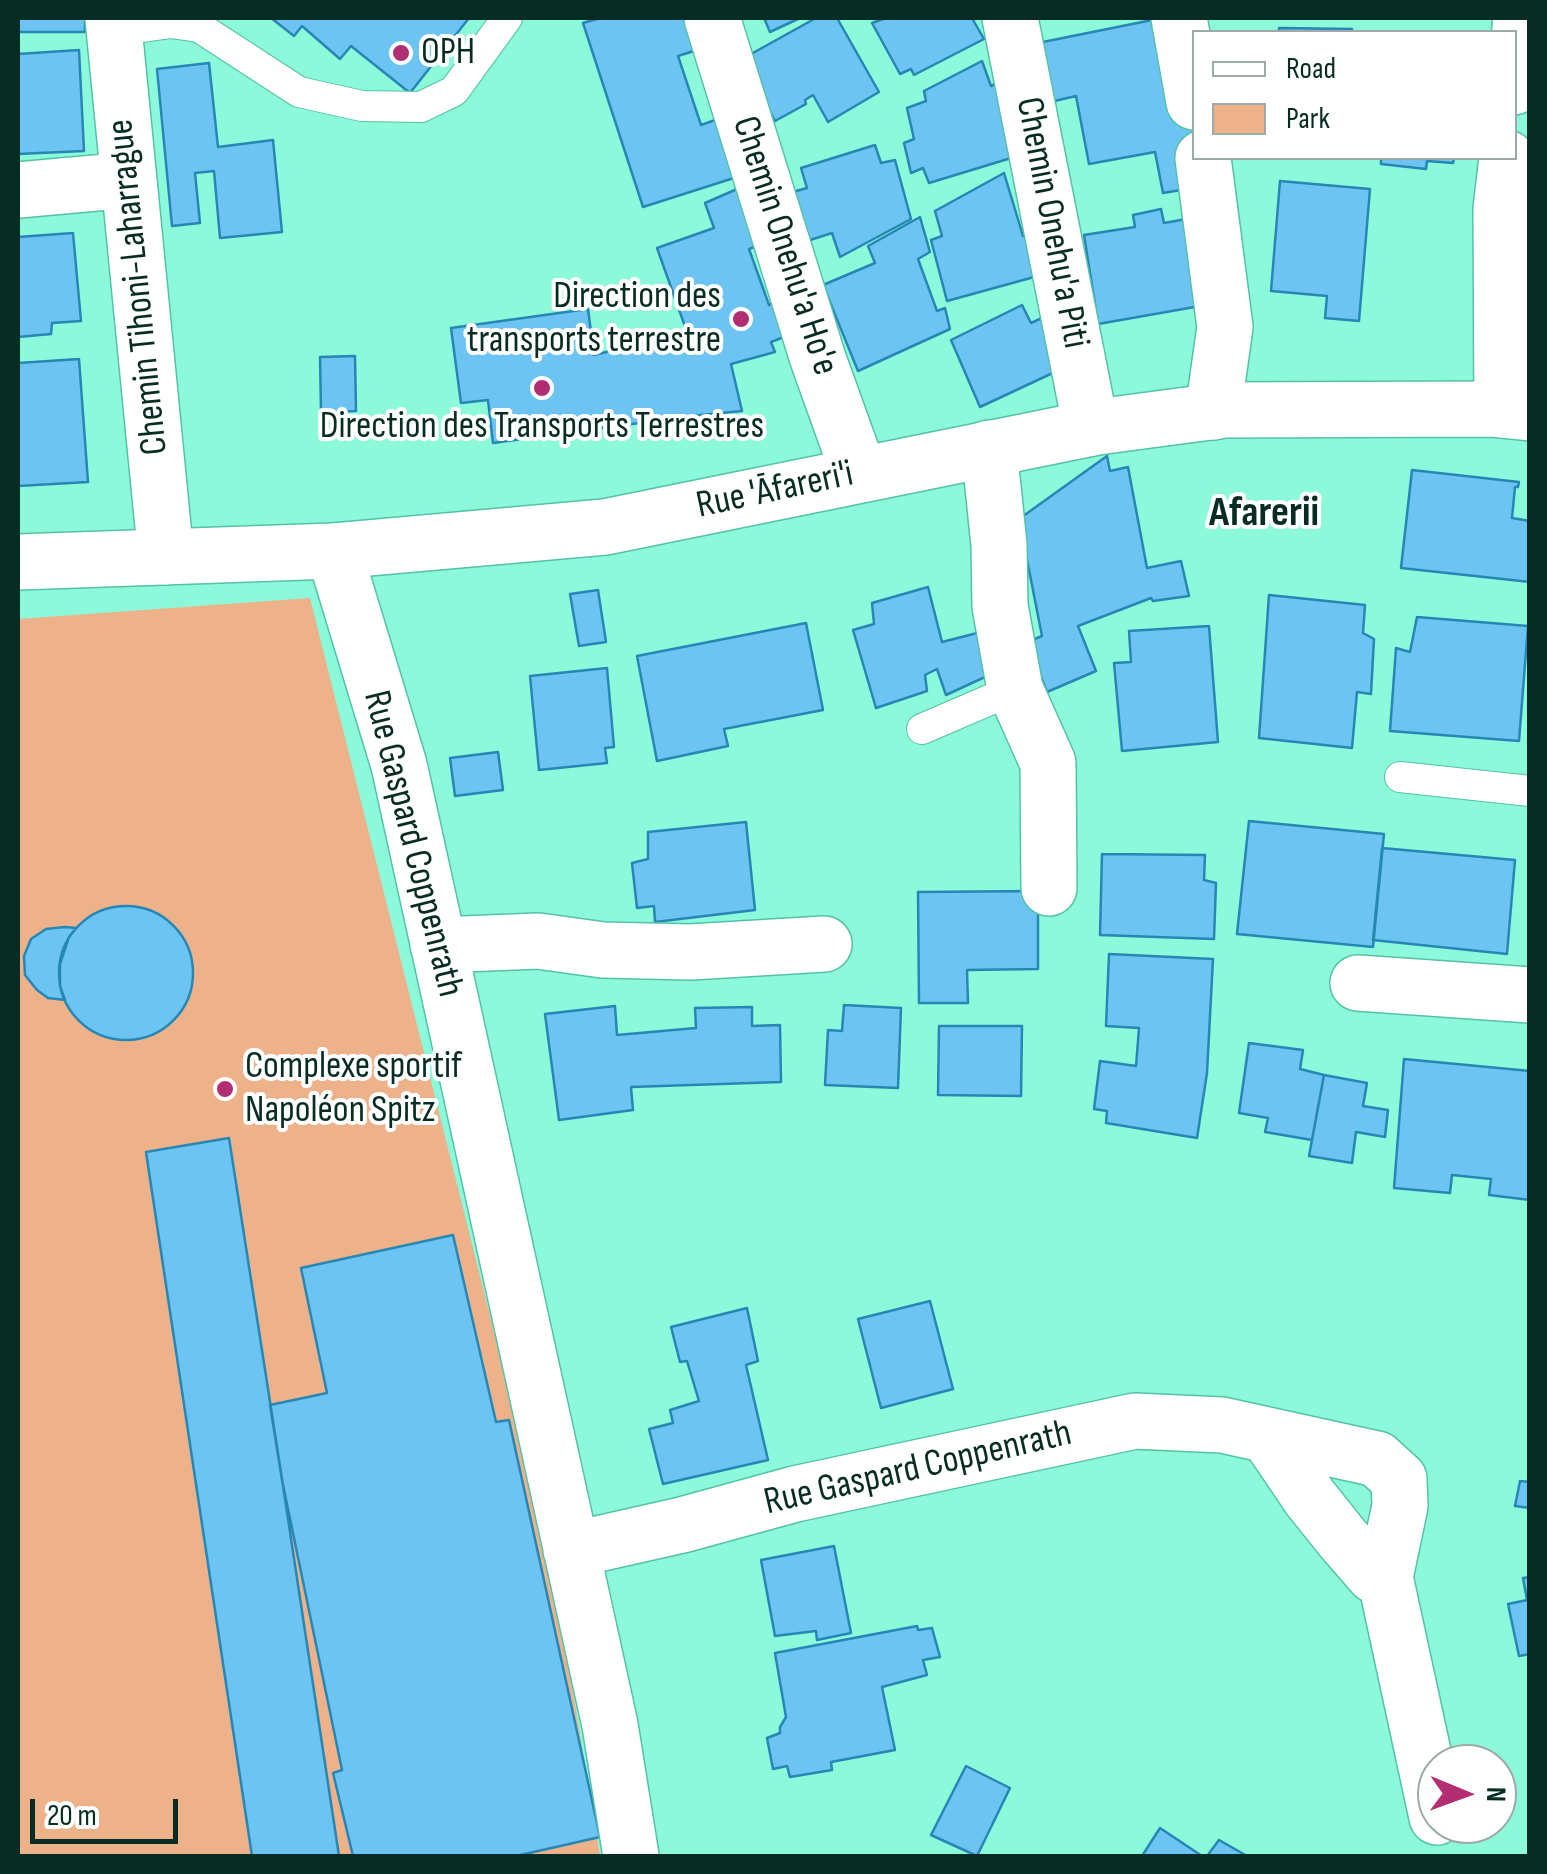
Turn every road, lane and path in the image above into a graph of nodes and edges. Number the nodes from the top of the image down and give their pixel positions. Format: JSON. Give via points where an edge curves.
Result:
{"nodes":[{"id":1,"x":507,"y":18,"type":"edge"},
{"id":2,"x":712,"y":18,"type":"edge"},
{"id":3,"x":1010,"y":18,"type":"edge"},
{"id":4,"x":1179,"y":18,"type":"edge"},
{"id":5,"x":1521,"y":18,"type":"edge"},
{"id":6,"x":114,"y":24,"type":"edge"},
{"id":7,"x":1517,"y":57,"type":"edge"},
{"id":8,"x":1192,"y":91,"type":"edge"},
{"id":9,"x":1203,"y":160,"type":"edge"},
{"id":10,"x":1507,"y":160,"type":"edge"},
{"id":11,"x":129,"y":180,"type":"junction"},
{"id":12,"x":18,"y":190,"type":"edge"},
{"id":13,"x":1213,"y":412,"type":"junction"},
{"id":14,"x":1516,"y":412,"type":"edge"},
{"id":15,"x":1091,"y":428,"type":"junction"},
{"id":16,"x":990,"y":448,"type":"junction"},
{"id":17,"x":860,"y":474,"type":"junction"},
{"id":18,"x":334,"y":551,"type":"junction"},
{"id":19,"x":166,"y":558,"type":"junction"},
{"id":20,"x":18,"y":562,"type":"edge"},
{"id":21,"x":1014,"y":690,"type":"junction"},
{"id":22,"x":922,"y":729,"type":"dead end"},
{"id":23,"x":1400,"y":778,"type":"dead end"},
{"id":24,"x":1530,"y":791,"type":"edge"},
{"id":25,"x":1048,"y":888,"type":"dead end"},
{"id":26,"x":824,"y":944,"type":"dead end"},
{"id":27,"x":438,"y":945,"type":"junction"},
{"id":28,"x":1358,"y":983,"type":"dead end"},
{"id":29,"x":1530,"y":995,"type":"edge"},
{"id":30,"x":1268,"y":1436,"type":"junction"},
{"id":31,"x":571,"y":1550,"type":"junction"},
{"id":32,"x":1385,"y":1577,"type":"junction"},
{"id":33,"x":1421,"y":1744,"type":"edge"},
{"id":34,"x":631,"y":1856,"type":"edge"}],
"edges":[{"from":1,"to":6,"type":"lane","via":[[454,91],[421,107],[362,106],[299,92],[199,26]]},
{"from":2,"to":17,"type":"street","name":"Chemin Onehu'a Ho'e"},
{"from":3,"to":15,"type":"street","name":"Chemin Onehu'a Piti"},
{"from":4,"to":8,"type":"street"},
{"from":5,"to":7,"type":"street"},
{"from":6,"to":11,"type":"street","name":"Chemin Tihoni-Laharrague"},
{"from":9,"to":13,"type":"street","via":[[1225,327]]},
{"from":10,"to":14,"type":"street","via":[[1501,210]]},
{"from":11,"to":12,"type":"street"},
{"from":11,"to":19,"type":"street","name":"Chemin Tihoni-Laharrague"},
{"from":13,"to":14,"type":"street","name":"Rue 'Āfareri'i"},
{"from":13,"to":15,"type":"street","name":"Rue 'Āfareri'i"},
{"from":15,"to":16,"type":"street","name":"Rue 'Āfareri'i"},
{"from":16,"to":17,"type":"street","name":"Rue 'Āfareri'i"},
{"from":16,"to":21,"type":"street","via":[[1000,606]]},
{"from":17,"to":18,"type":"street","name":"Rue 'Āfareri'i","via":[[605,527]]},
{"from":18,"to":19,"type":"street","name":"Rue 'Āfareri'i"},
{"from":18,"to":27,"type":"street","name":"Rue Gaspard Coppenrath","via":[[399,765]]},
{"from":19,"to":20,"type":"street","name":"Rue 'Āfareri'i"},
{"from":21,"to":22,"type":"lane"},
{"from":21,"to":25,"type":"street","via":[[1048,763]]},
{"from":23,"to":24,"type":"lane"},
{"from":26,"to":27,"type":"street","via":[[692,952],[538,940]]},
{"from":27,"to":31,"type":"street","name":"Rue Gaspard Coppenrath"},
{"from":28,"to":29,"type":"street"},
{"from":30,"to":31,"type":"street","name":"Rue Gaspard Coppenrath","via":[[1222,1424],[1136,1421]]},
{"from":30,"to":32,"type":"street","via":[[1342,1538],[1374,1575]]},
{"from":30,"to":32,"type":"street","name":"Rue Gaspard Coppenrath","via":[[1377,1458],[1399,1479]]},
{"from":31,"to":34,"type":"street","name":"Rue Gaspard Coppenrath"},
{"from":32,"to":33,"type":"street"}]}
